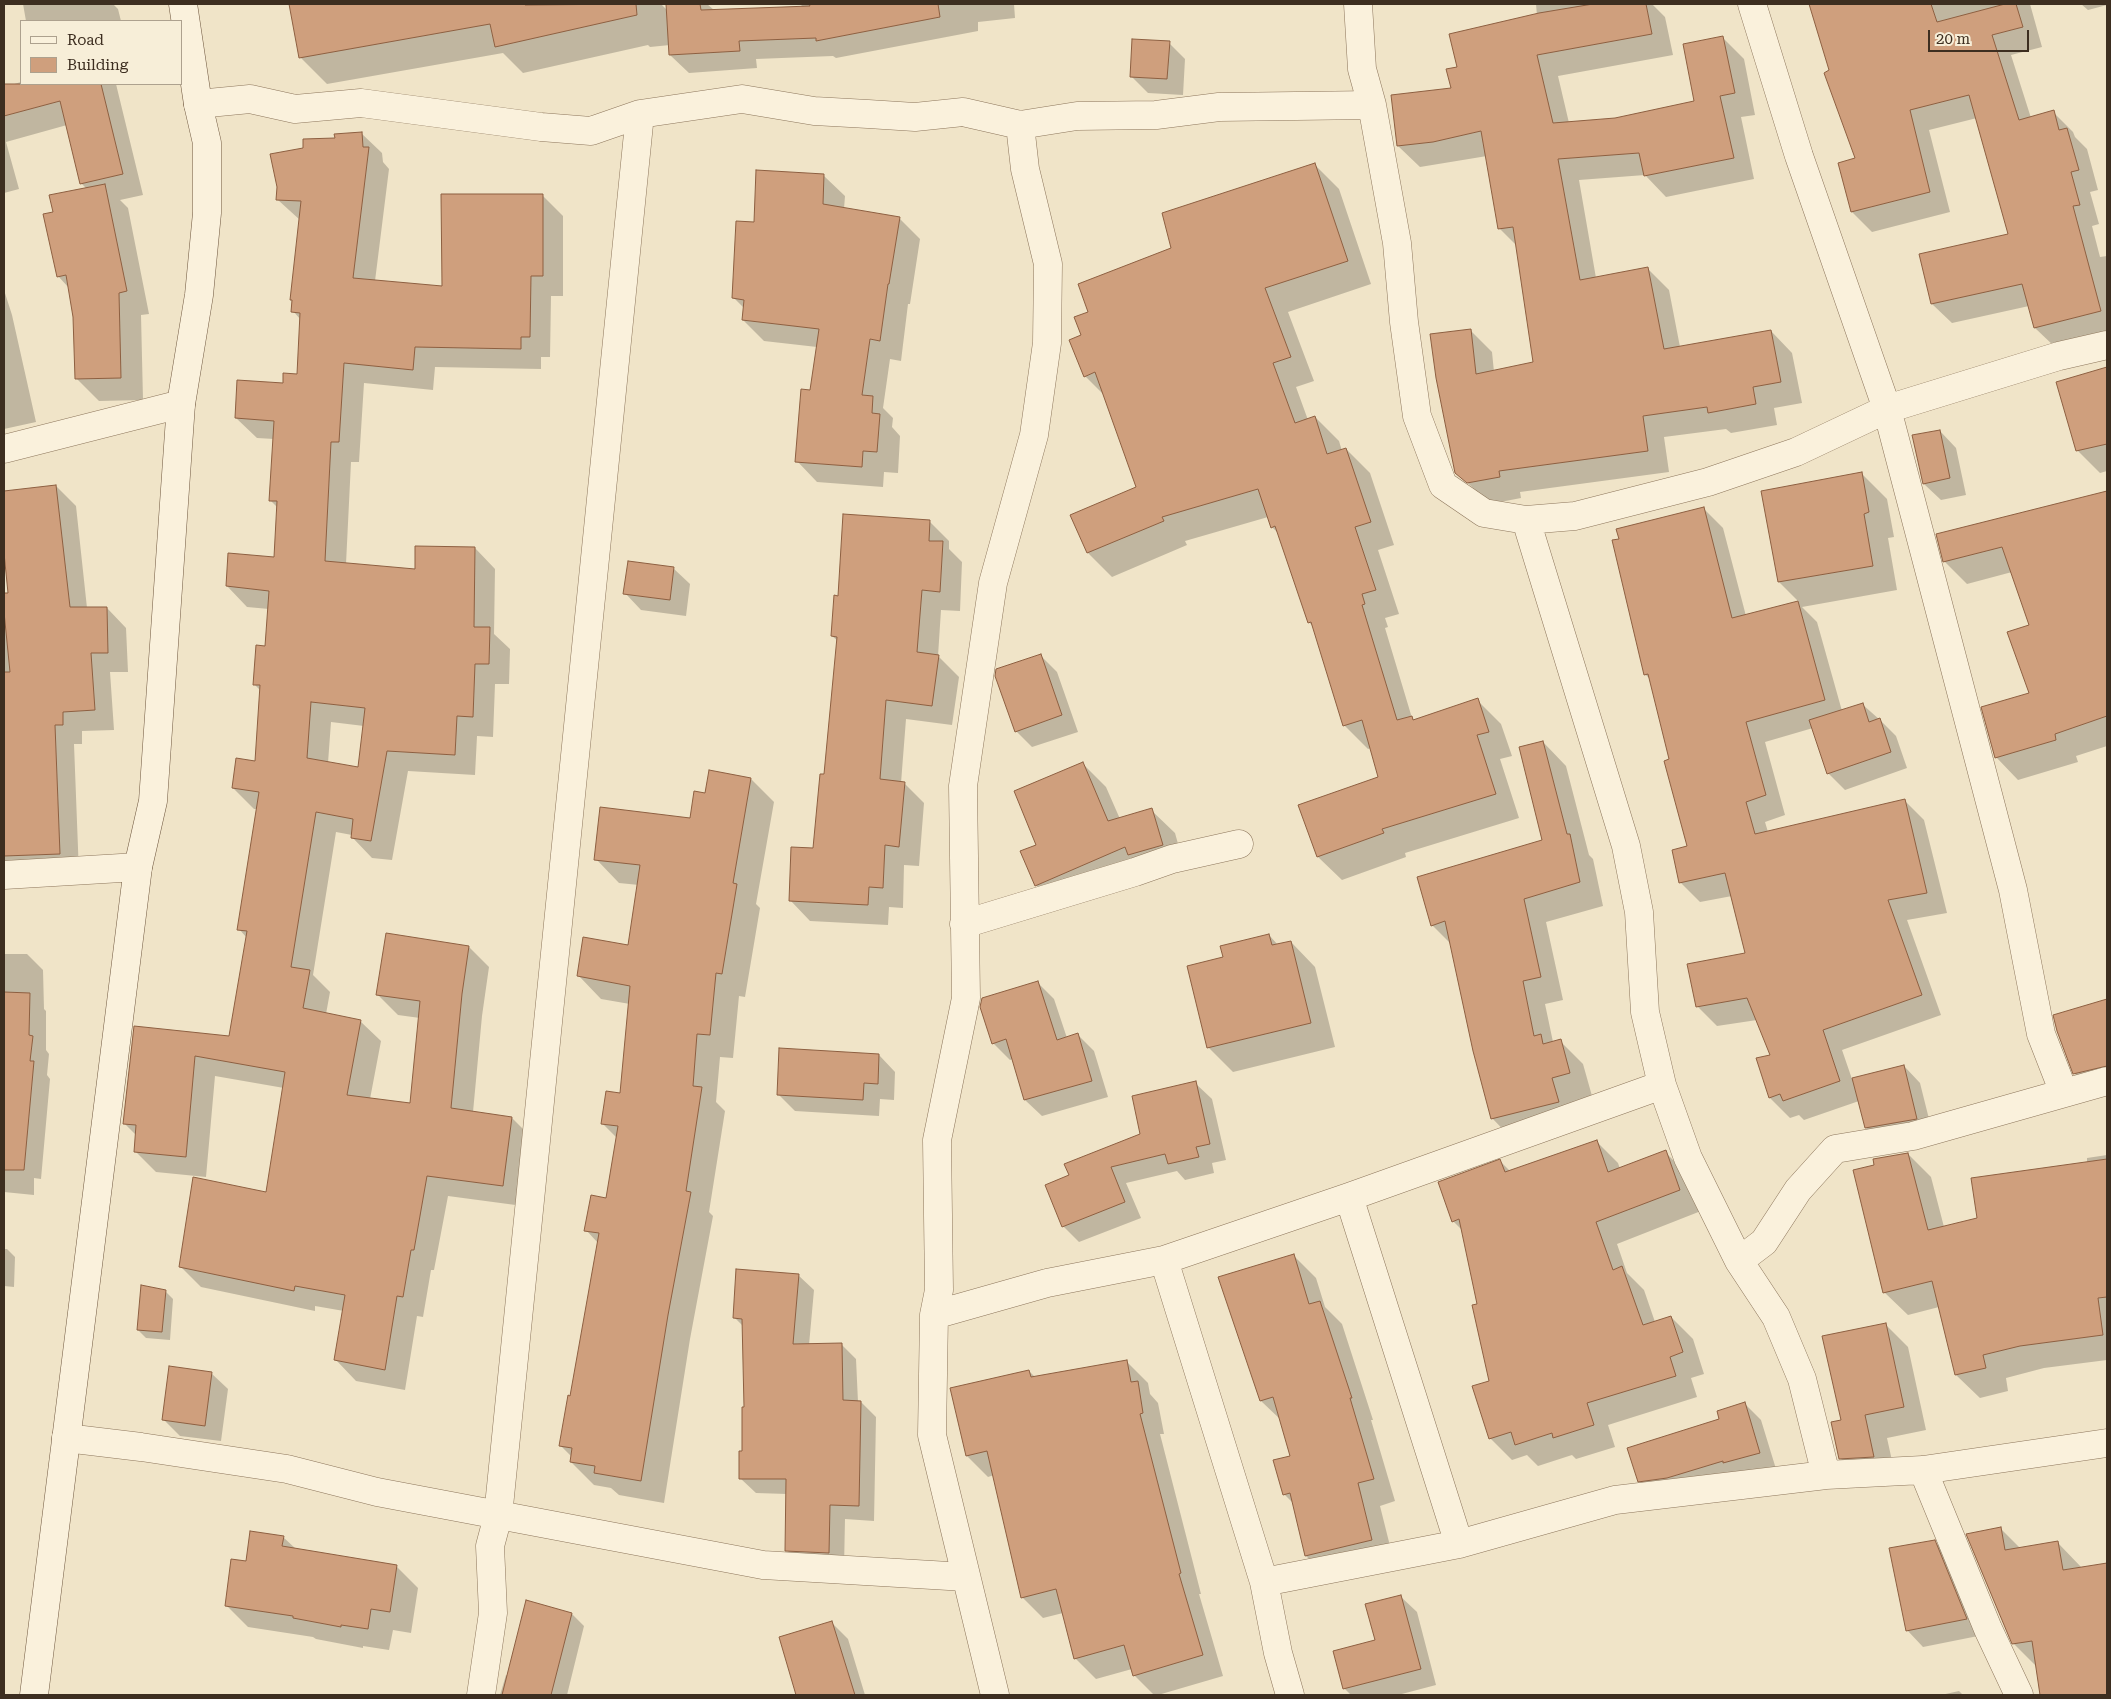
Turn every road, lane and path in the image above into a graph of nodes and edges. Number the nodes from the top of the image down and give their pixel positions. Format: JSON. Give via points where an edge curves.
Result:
{"nodes":[{"id":1,"x":183,"y":4,"type":"edge"},
{"id":2,"x":1358,"y":4,"type":"edge"},
{"id":3,"x":1752,"y":4,"type":"edge"},
{"id":4,"x":198,"y":104,"type":"junction"},
{"id":5,"x":1372,"y":105,"type":"junction"},
{"id":6,"x":640,"y":114,"type":"junction"},
{"id":7,"x":1020,"y":125,"type":"junction"},
{"id":8,"x":2107,"y":345,"type":"edge"},
{"id":9,"x":181,"y":404,"type":"junction"},
{"id":10,"x":1886,"y":410,"type":"junction"},
{"id":11,"x":4,"y":449,"type":"edge"},
{"id":12,"x":1526,"y":520,"type":"junction"},
{"id":13,"x":1239,"y":844,"type":"dead end"},
{"id":14,"x":138,"y":867,"type":"junction"},
{"id":15,"x":4,"y":875,"type":"edge"},
{"id":16,"x":964,"y":924,"type":"junction"},
{"id":17,"x":2107,"y":1081,"type":"edge"},
{"id":18,"x":1662,"y":1085,"type":"junction"},
{"id":19,"x":2064,"y":1093,"type":"junction"},
{"id":20,"x":1349,"y":1197,"type":"junction"},
{"id":21,"x":1164,"y":1260,"type":"junction"},
{"id":22,"x":1739,"y":1261,"type":"junction"},
{"id":23,"x":934,"y":1315,"type":"junction"},
{"id":24,"x":66,"y":1438,"type":"junction"},
{"id":25,"x":2107,"y":1443,"type":"edge"},
{"id":26,"x":1923,"y":1470,"type":"junction"},
{"id":27,"x":1826,"y":1475,"type":"junction"},
{"id":28,"x":498,"y":1516,"type":"junction"},
{"id":29,"x":1459,"y":1544,"type":"junction"},
{"id":30,"x":966,"y":1577,"type":"junction"},
{"id":31,"x":1264,"y":1582,"type":"junction"},
{"id":32,"x":34,"y":1695,"type":"edge"},
{"id":33,"x":481,"y":1695,"type":"edge"},
{"id":34,"x":995,"y":1695,"type":"edge"},
{"id":35,"x":1290,"y":1695,"type":"edge"},
{"id":36,"x":2019,"y":1695,"type":"edge"}],
"edges":[{"from":1,"to":4,"type":"street"},
{"from":2,"to":5,"type":"street","via":[[1362,69]]},
{"from":3,"to":10,"type":"street","via":[[1799,156]]},
{"from":4,"to":6,"type":"street","via":[[250,99],[295,109],[361,103],[591,131]]},
{"from":4,"to":9,"type":"street","via":[[207,143],[207,213]]},
{"from":5,"to":7,"type":"street","via":[[1219,107],[1156,115],[1078,116]]},
{"from":5,"to":12,"type":"street","via":[[1398,243],[1404,322],[1417,416],[1443,485],[1484,513]]},
{"from":6,"to":7,"type":"street","via":[[742,99],[814,111],[915,116],[963,112]]},
{"from":6,"to":28,"type":"street"},
{"from":7,"to":16,"type":"street","via":[[1025,169],[1048,264],[1047,343],[1034,435],[993,583],[963,786]]},
{"from":8,"to":10,"type":"street","via":[[2059,356]]},
{"from":9,"to":11,"type":"street"},
{"from":9,"to":14,"type":"street","via":[[153,801]]},
{"from":10,"to":12,"type":"street","via":[[1796,452],[1708,482],[1576,516]]},
{"from":10,"to":19,"type":"street","via":[[2014,890],[2041,1034]]},
{"from":12,"to":18,"type":"street","via":[[1626,846],[1638,912],[1645,1012]]},
{"from":13,"to":16,"type":"street","via":[[1172,859]]},
{"from":14,"to":15,"type":"street"},
{"from":14,"to":24,"type":"street"},
{"from":16,"to":23,"type":"street","via":[[966,998],[937,1140],[939,1290]]},
{"from":17,"to":19,"type":"street"},
{"from":18,"to":20,"type":"street"},
{"from":18,"to":22,"type":"street","via":[[1688,1158]]},
{"from":19,"to":22,"type":"street","via":[[1913,1136],[1835,1149],[1798,1190],[1764,1242]]},
{"from":20,"to":21,"type":"street"},
{"from":20,"to":29,"type":"street"},
{"from":21,"to":23,"type":"street","via":[[1046,1283]]},
{"from":21,"to":31,"type":"street"},
{"from":22,"to":27,"type":"street","via":[[1776,1317],[1802,1379]]},
{"from":23,"to":30,"type":"street","via":[[932,1436]]},
{"from":24,"to":28,"type":"street","via":[[287,1469],[377,1492]]},
{"from":24,"to":32,"type":"street"},
{"from":25,"to":26,"type":"street"},
{"from":26,"to":27,"type":"street"},
{"from":26,"to":36,"type":"street"},
{"from":27,"to":29,"type":"street","via":[[1615,1500]]},
{"from":28,"to":30,"type":"street","via":[[764,1565]]},
{"from":28,"to":33,"type":"street","via":[[490,1546],[493,1613]]},
{"from":29,"to":31,"type":"street"},
{"from":30,"to":34,"type":"street"},
{"from":31,"to":35,"type":"street"}]}
